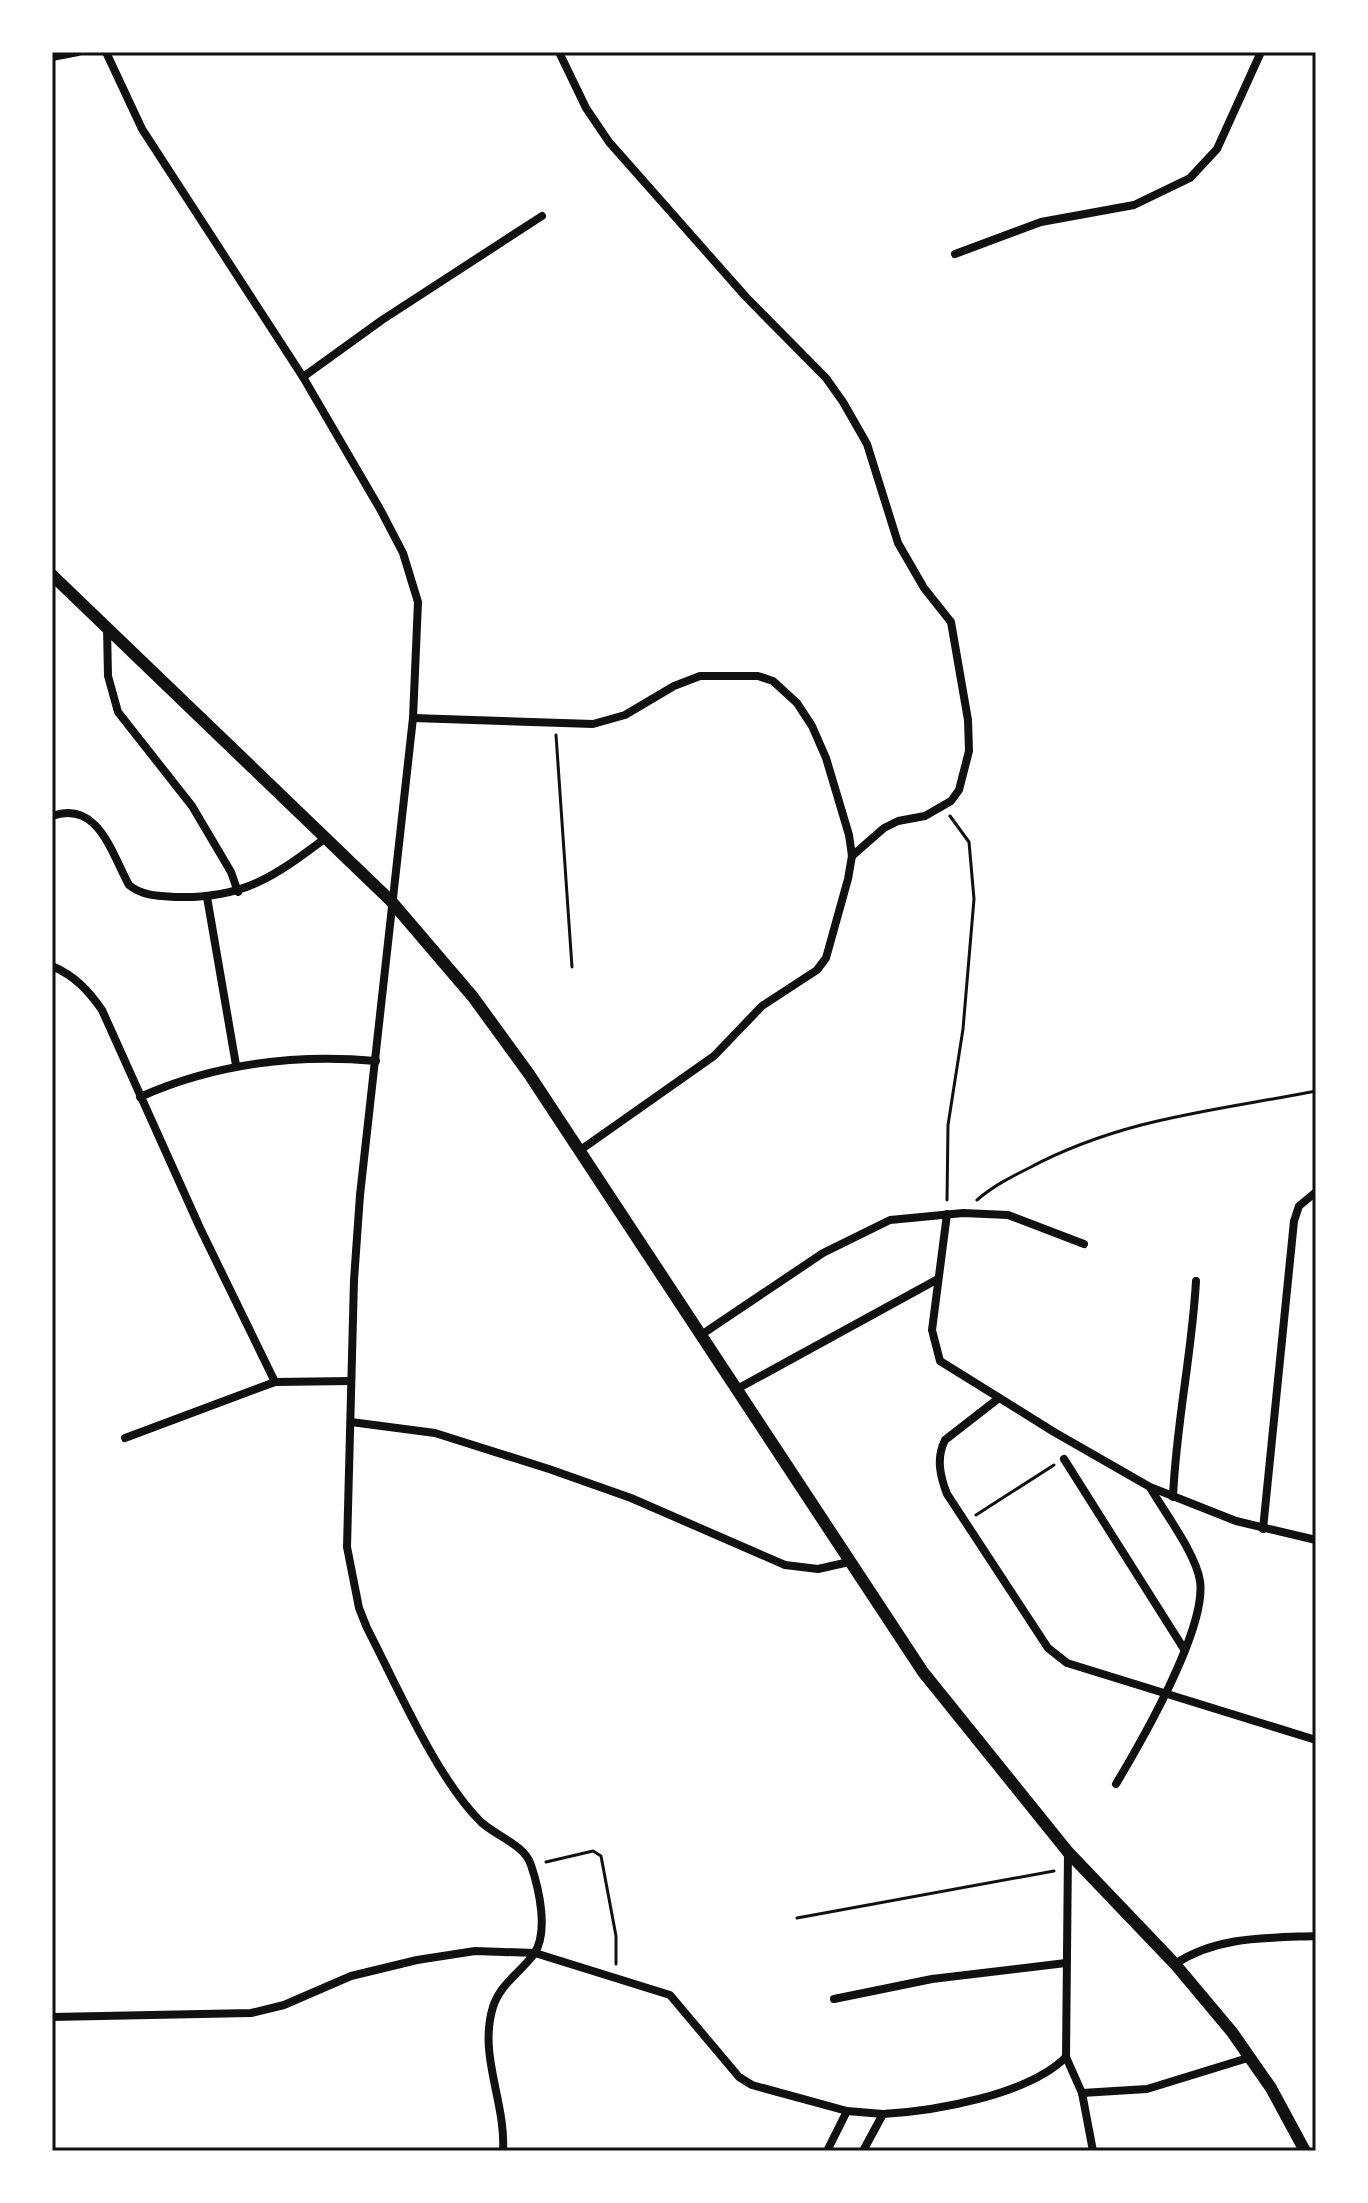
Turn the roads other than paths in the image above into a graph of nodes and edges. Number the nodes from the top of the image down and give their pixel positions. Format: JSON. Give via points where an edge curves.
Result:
{"nodes":[{"id":1,"x":78,"y":52,"type":"edge"},
{"id":2,"x":106,"y":52,"type":"edge"},
{"id":3,"x":559,"y":52,"type":"edge"},
{"id":4,"x":1261,"y":52,"type":"edge"},
{"id":5,"x":52,"y":57,"type":"edge"},
{"id":6,"x":542,"y":216,"type":"dead end"},
{"id":7,"x":955,"y":254,"type":"dead end"},
{"id":8,"x":303,"y":377,"type":"junction"},
{"id":9,"x":52,"y":575,"type":"edge"},
{"id":10,"x":107,"y":627,"type":"junction"},
{"id":11,"x":413,"y":718,"type":"junction"},
{"id":12,"x":52,"y":816,"type":"edge"},
{"id":13,"x":327,"y":837,"type":"junction"},
{"id":14,"x":852,"y":856,"type":"junction"},
{"id":15,"x":238,"y":892,"type":"junction"},
{"id":16,"x":207,"y":897,"type":"junction"},
{"id":17,"x":391,"y":901,"type":"junction"},
{"id":18,"x":52,"y":966,"type":"edge"},
{"id":19,"x":376,"y":1061,"type":"junction"},
{"id":20,"x":236,"y":1065,"type":"junction"},
{"id":21,"x":140,"y":1097,"type":"junction"},
{"id":22,"x":579,"y":1151,"type":"junction"},
{"id":23,"x":1316,"y":1192,"type":"edge"},
{"id":24,"x":947,"y":1214,"type":"junction"},
{"id":25,"x":1084,"y":1244,"type":"dead end"},
{"id":26,"x":938,"y":1279,"type":"junction"},
{"id":27,"x":1196,"y":1281,"type":"dead end"},
{"id":28,"x":701,"y":1335,"type":"junction"},
{"id":29,"x":351,"y":1381,"type":"junction"},
{"id":30,"x":275,"y":1382,"type":"junction"},
{"id":31,"x":737,"y":1389,"type":"junction"},
{"id":32,"x":999,"y":1398,"type":"junction"},
{"id":33,"x":351,"y":1422,"type":"junction"},
{"id":34,"x":125,"y":1438,"type":"dead end"},
{"id":35,"x":1064,"y":1459,"type":"road end"},
{"id":36,"x":1150,"y":1487,"type":"junction"},
{"id":37,"x":1173,"y":1497,"type":"junction"},
{"id":38,"x":1263,"y":1529,"type":"junction"},
{"id":39,"x":1316,"y":1540,"type":"edge"},
{"id":40,"x":849,"y":1562,"type":"junction"},
{"id":41,"x":1184,"y":1649,"type":"junction"},
{"id":42,"x":1165,"y":1692,"type":"junction"},
{"id":43,"x":1316,"y":1740,"type":"edge"},
{"id":44,"x":1116,"y":1784,"type":"dead end"},
{"id":45,"x":1068,"y":1852,"type":"junction"},
{"id":46,"x":1316,"y":1936,"type":"edge"},
{"id":47,"x":535,"y":1953,"type":"junction"},
{"id":48,"x":1066,"y":1963,"type":"junction"},
{"id":49,"x":1175,"y":1964,"type":"junction"},
{"id":50,"x":834,"y":1999,"type":"dead end"},
{"id":51,"x":52,"y":2017,"type":"edge"},
{"id":52,"x":1066,"y":2057,"type":"junction"},
{"id":53,"x":1252,"y":2057,"type":"junction"},
{"id":54,"x":1082,"y":2093,"type":"junction"},
{"id":55,"x":847,"y":2111,"type":"junction"},
{"id":56,"x":883,"y":2114,"type":"junction"},
{"id":57,"x":503,"y":2151,"type":"edge"},
{"id":58,"x":827,"y":2151,"type":"edge"},
{"id":59,"x":863,"y":2151,"type":"edge"},
{"id":60,"x":1093,"y":2151,"type":"edge"},
{"id":61,"x":1305,"y":2151,"type":"edge"}],
"edges":[{"from":1,"to":5,"type":"street"},
{"from":2,"to":8,"type":"street","via":[[142,129]]},
{"from":3,"to":14,"type":"street","via":[[609,142],[746,297],[826,378],[858,424],[898,543],[955,635],[969,751],[959,790],[942,808],[884,828]]},
{"from":4,"to":7,"type":"street","via":[[1217,149],[1190,178],[1134,205],[1041,222]]},
{"from":6,"to":8,"type":"street"},
{"from":8,"to":11,"type":"street","via":[[380,509],[411,574],[419,635]]},
{"from":9,"to":10,"type":"street"},
{"from":10,"to":13,"type":"street"},
{"from":10,"to":15,"type":"street","via":[[108,676],[118,712],[192,806]]},
{"from":11,"to":14,"type":"street","via":[[612,720],[700,676],[758,676],[790,695],[812,726],[835,785]]},
{"from":11,"to":17,"type":"street"},
{"from":12,"to":16,"type":"street","via":[[76,812],[90,818],[136,891]]},
{"from":13,"to":15,"type":"street","via":[[269,879]]},
{"from":13,"to":17,"type":"street"},
{"from":14,"to":22,"type":"street","via":[[832,945],[817,970],[762,1006],[714,1056]]},
{"from":15,"to":16,"type":"street"},
{"from":16,"to":20,"type":"street"},
{"from":17,"to":19,"type":"street"},
{"from":17,"to":22,"type":"street","via":[[473,997]]},
{"from":18,"to":21,"type":"street","via":[[70,974],[102,1010]]},
{"from":19,"to":20,"type":"street"},
{"from":19,"to":29,"type":"street","via":[[360,1195]]},
{"from":20,"to":21,"type":"street"},
{"from":21,"to":30,"type":"street"},
{"from":22,"to":28,"type":"street"},
{"from":23,"to":38,"type":"street","via":[[1299,1206],[1294,1221]]},
{"from":24,"to":25,"type":"street","via":[[1008,1215]]},
{"from":24,"to":26,"type":"street"},
{"from":24,"to":28,"type":"street","via":[[890,1220],[863,1232]]},
{"from":26,"to":31,"type":"street"},
{"from":26,"to":32,"type":"street","via":[[932,1330],[936,1354],[960,1376]]},
{"from":27,"to":37,"type":"street"},
{"from":28,"to":31,"type":"street"},
{"from":29,"to":30,"type":"street"},
{"from":29,"to":33,"type":"street"},
{"from":30,"to":34,"type":"street"},
{"from":31,"to":40,"type":"street"},
{"from":32,"to":36,"type":"street"},
{"from":32,"to":42,"type":"street","via":[[941,1449],[943,1484],[1033,1629],[1058,1658]]},
{"from":33,"to":40,"type":"street","via":[[435,1433],[549,1469],[631,1498],[785,1565],[818,1569]]},
{"from":33,"to":47,"type":"street","via":[[347,1547],[359,1608],[438,1762],[479,1820],[522,1851],[532,1865],[541,1924]]},
{"from":35,"to":41,"type":"street"},
{"from":36,"to":37,"type":"street"},
{"from":36,"to":41,"type":"street","via":[[1201,1584]]},
{"from":37,"to":38,"type":"street"},
{"from":38,"to":39,"type":"street"},
{"from":40,"to":45,"type":"street","via":[[952,1710]]},
{"from":41,"to":42,"type":"street"},
{"from":42,"to":43,"type":"street"},
{"from":42,"to":44,"type":"street"},
{"from":45,"to":48,"type":"street"},
{"from":45,"to":49,"type":"street"},
{"from":46,"to":49,"type":"street","via":[[1223,1943]]},
{"from":47,"to":51,"type":"street","via":[[475,1951],[417,1960],[351,1976],[251,2013]]},
{"from":47,"to":55,"type":"street","via":[[670,1995],[739,2077]]},
{"from":47,"to":57,"type":"street","via":[[502,1989],[489,2027]]},
{"from":48,"to":50,"type":"street","via":[[932,1979]]},
{"from":48,"to":52,"type":"street"},
{"from":49,"to":53,"type":"street"},
{"from":52,"to":54,"type":"street"},
{"from":52,"to":56,"type":"street","via":[[1033,2080],[994,2093]]},
{"from":53,"to":54,"type":"street","via":[[1147,2089]]},
{"from":53,"to":61,"type":"street"},
{"from":54,"to":60,"type":"street"},
{"from":55,"to":56,"type":"street"},
{"from":55,"to":58,"type":"street"},
{"from":56,"to":59,"type":"street"}]}
